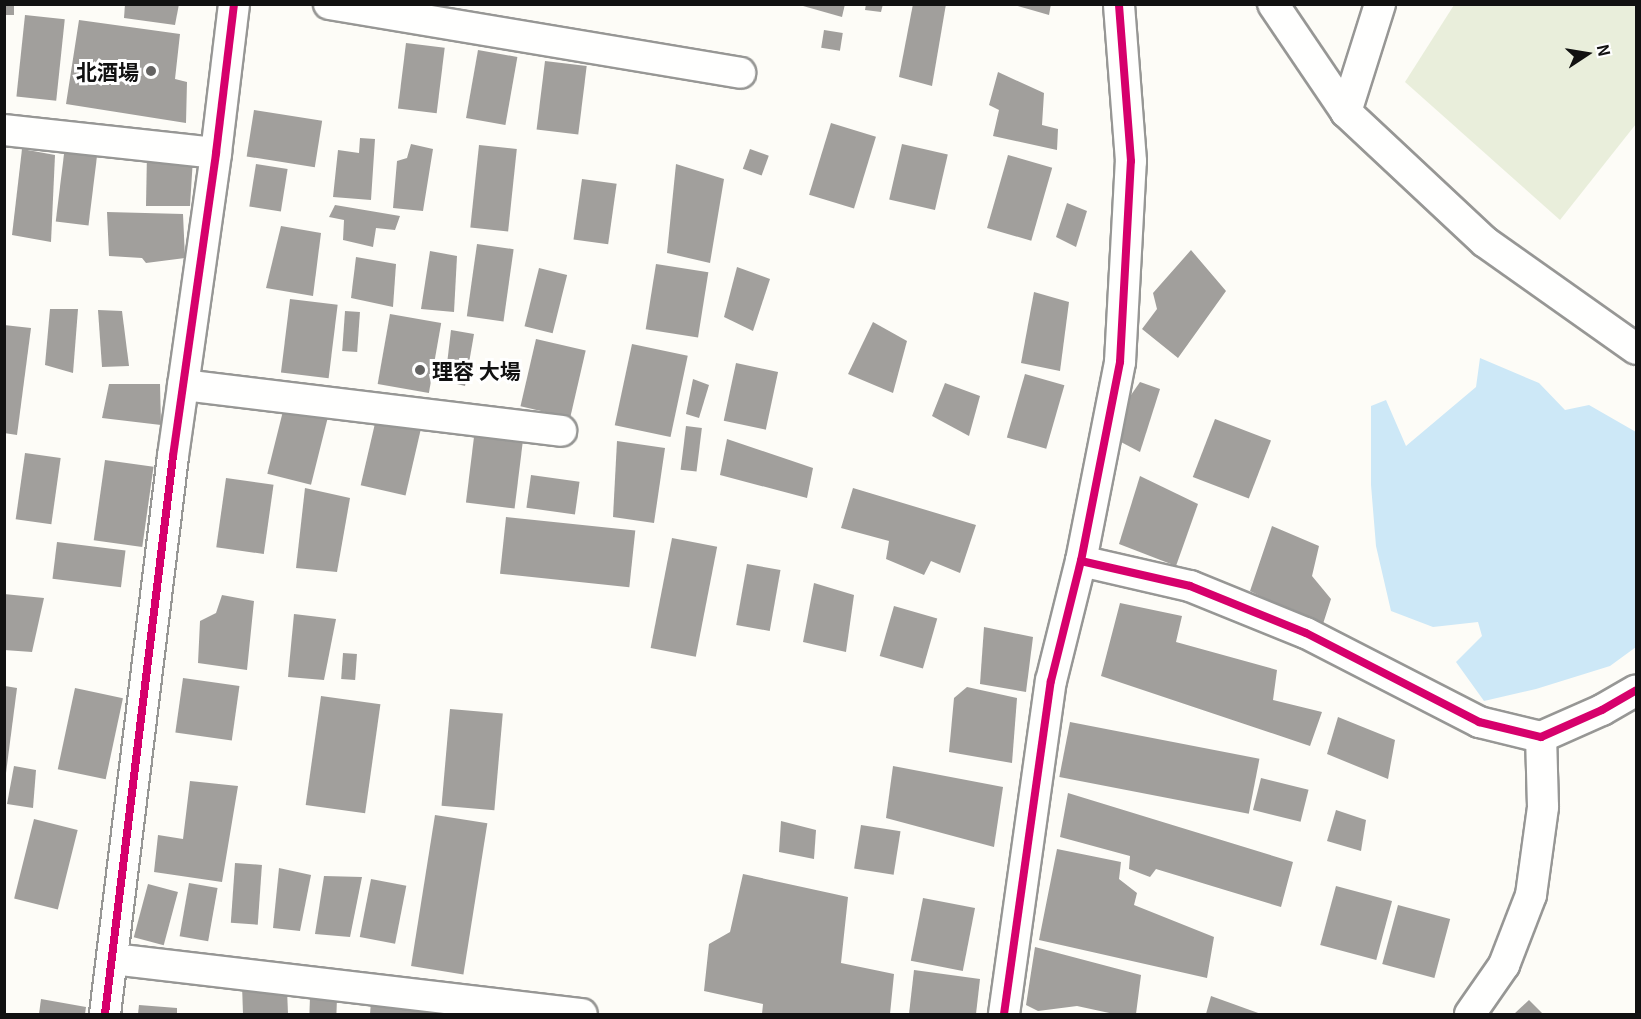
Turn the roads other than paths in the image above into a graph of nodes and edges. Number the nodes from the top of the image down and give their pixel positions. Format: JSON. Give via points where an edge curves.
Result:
{"nodes":[{"id":1,"x":234,"y":4,"type":"edge"},
{"id":2,"x":329,"y":4,"type":"edge"},
{"id":3,"x":1119,"y":4,"type":"edge"},
{"id":4,"x":1273,"y":4,"type":"edge"},
{"id":5,"x":1380,"y":4,"type":"edge"},
{"id":6,"x":1295,"y":19,"type":"edge"},
{"id":7,"x":740,"y":73,"type":"dead end"},
{"id":8,"x":1346,"y":112,"type":"junction"},
{"id":9,"x":4,"y":130,"type":"edge"},
{"id":10,"x":216,"y":153,"type":"junction"},
{"id":11,"x":1636,"y":349,"type":"edge"},
{"id":12,"x":183,"y":385,"type":"junction"},
{"id":13,"x":561,"y":432,"type":"dead end"},
{"id":14,"x":1081,"y":561,"type":"junction"},
{"id":15,"x":1636,"y":690,"type":"edge"},
{"id":16,"x":1541,"y":737,"type":"junction"},
{"id":17,"x":113,"y":959,"type":"junction"},
{"id":18,"x":105,"y":1014,"type":"edge"},
{"id":19,"x":582,"y":1014,"type":"edge"},
{"id":20,"x":1004,"y":1014,"type":"edge"},
{"id":21,"x":1470,"y":1014,"type":"edge"}],
"edges":[{"from":1,"to":10,"type":"street"},
{"from":2,"to":7,"type":"street"},
{"from":3,"to":14,"type":"street","via":[[1131,161],[1120,362]]},
{"from":4,"to":6,"type":"street"},
{"from":5,"to":8,"type":"street"},
{"from":6,"to":8,"type":"street"},
{"from":8,"to":11,"type":"street","via":[[1485,242]]},
{"from":9,"to":10,"type":"street"},
{"from":10,"to":12,"type":"street"},
{"from":12,"to":13,"type":"street"},
{"from":12,"to":17,"type":"street"},
{"from":14,"to":16,"type":"street","via":[[1190,586],[1306,633],[1479,722]]},
{"from":14,"to":20,"type":"street","via":[[1051,681]]},
{"from":15,"to":16,"type":"street"},
{"from":16,"to":21,"type":"street","via":[[1543,807],[1532,895],[1503,965]]},
{"from":17,"to":18,"type":"street"},
{"from":17,"to":19,"type":"street"}]}
